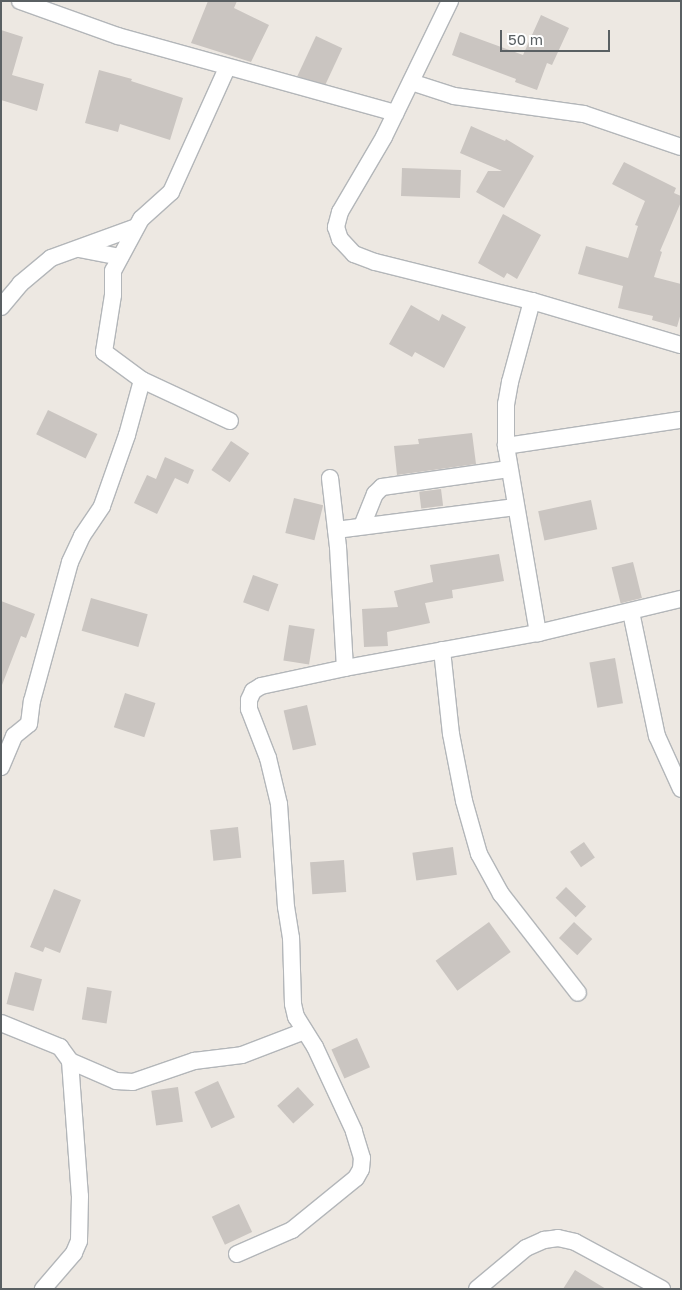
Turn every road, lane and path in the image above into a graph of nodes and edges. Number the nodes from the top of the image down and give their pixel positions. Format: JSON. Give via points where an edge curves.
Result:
{"nodes":[{"id":1,"x":20,"y":1,"type":"edge"},
{"id":2,"x":450,"y":1,"type":"edge"},
{"id":3,"x":227,"y":68,"type":"junction"},
{"id":4,"x":411,"y":82,"type":"junction"},
{"id":5,"x":396,"y":113,"type":"junction"},
{"id":6,"x":681,"y":148,"type":"edge"},
{"id":7,"x":136,"y":227,"type":"junction"},
{"id":8,"x":79,"y":249,"type":"junction"},
{"id":9,"x":120,"y":257,"type":"junction"},
{"id":10,"x":532,"y":301,"type":"junction"},
{"id":11,"x":1,"y":307,"type":"edge"},
{"id":12,"x":681,"y":344,"type":"edge"},
{"id":13,"x":142,"y":380,"type":"junction"},
{"id":14,"x":681,"y":420,"type":"edge"},
{"id":15,"x":230,"y":421,"type":"dead end"},
{"id":16,"x":506,"y":446,"type":"junction"},
{"id":17,"x":509,"y":468,"type":"junction"},
{"id":18,"x":330,"y":478,"type":"dead end"},
{"id":19,"x":516,"y":507,"type":"junction"},
{"id":20,"x":362,"y":526,"type":"junction"},
{"id":21,"x":336,"y":530,"type":"junction"},
{"id":22,"x":681,"y":599,"type":"edge"},
{"id":23,"x":631,"y":612,"type":"junction"},
{"id":24,"x":538,"y":633,"type":"junction"},
{"id":25,"x":442,"y":650,"type":"junction"},
{"id":26,"x":345,"y":668,"type":"junction"},
{"id":27,"x":1,"y":767,"type":"edge"},
{"id":28,"x":681,"y":789,"type":"edge"},
{"id":29,"x":578,"y":993,"type":"dead end"},
{"id":30,"x":1,"y":1023,"type":"edge"},
{"id":31,"x":304,"y":1031,"type":"junction"},
{"id":32,"x":70,"y":1061,"type":"junction"},
{"id":33,"x":237,"y":1254,"type":"dead end"},
{"id":34,"x":43,"y":1289,"type":"edge"},
{"id":35,"x":477,"y":1289,"type":"edge"},
{"id":36,"x":662,"y":1289,"type":"edge"}],
"edges":[{"from":1,"to":3,"type":"street","via":[[118,36]]},
{"from":2,"to":4,"type":"street"},
{"from":3,"to":5,"type":"street"},
{"from":3,"to":7,"type":"street","via":[[172,192]]},
{"from":4,"to":5,"type":"street"},
{"from":4,"to":6,"type":"street","via":[[454,96],[584,114]]},
{"from":5,"to":10,"type":"street","via":[[374,157],[340,212],[336,227],[340,240],[354,254],[375,262]]},
{"from":7,"to":8,"type":"street"},
{"from":7,"to":9,"type":"street"},
{"from":8,"to":9,"type":"street"},
{"from":8,"to":11,"type":"street","via":[[52,258],[20,284]]},
{"from":9,"to":13,"type":"street","via":[[113,271],[113,295],[104,352]]},
{"from":10,"to":12,"type":"street"},
{"from":10,"to":16,"type":"street","via":[[506,404]]},
{"from":13,"to":15,"type":"street"},
{"from":13,"to":27,"type":"street","via":[[102,506],[70,562],[32,701],[29,724],[14,736]]},
{"from":14,"to":16,"type":"street"},
{"from":16,"to":17,"type":"street"},
{"from":17,"to":19,"type":"street"},
{"from":17,"to":20,"type":"street","via":[[382,487],[375,494]]},
{"from":18,"to":21,"type":"street"},
{"from":19,"to":20,"type":"street"},
{"from":19,"to":24,"type":"street"},
{"from":20,"to":21,"type":"street"},
{"from":21,"to":26,"type":"street"},
{"from":22,"to":23,"type":"street"},
{"from":23,"to":24,"type":"street"},
{"from":23,"to":28,"type":"street","via":[[657,736]]},
{"from":24,"to":25,"type":"street"},
{"from":25,"to":26,"type":"street"},
{"from":25,"to":29,"type":"street","via":[[451,734],[464,801],[479,854],[501,894]]},
{"from":26,"to":31,"type":"street","via":[[261,686],[249,700],[279,804],[291,938],[293,1004]]},
{"from":30,"to":32,"type":"street","via":[[60,1047]]},
{"from":31,"to":32,"type":"street","via":[[242,1055],[194,1061],[133,1082],[116,1081]]},
{"from":31,"to":33,"type":"street","via":[[316,1048],[354,1130],[361,1148],[362,1170],[292,1230]]},
{"from":32,"to":34,"type":"street","via":[[80,1196],[79,1241],[74,1253]]},
{"from":35,"to":36,"type":"street","via":[[526,1248],[558,1238],[575,1242]]}]}
